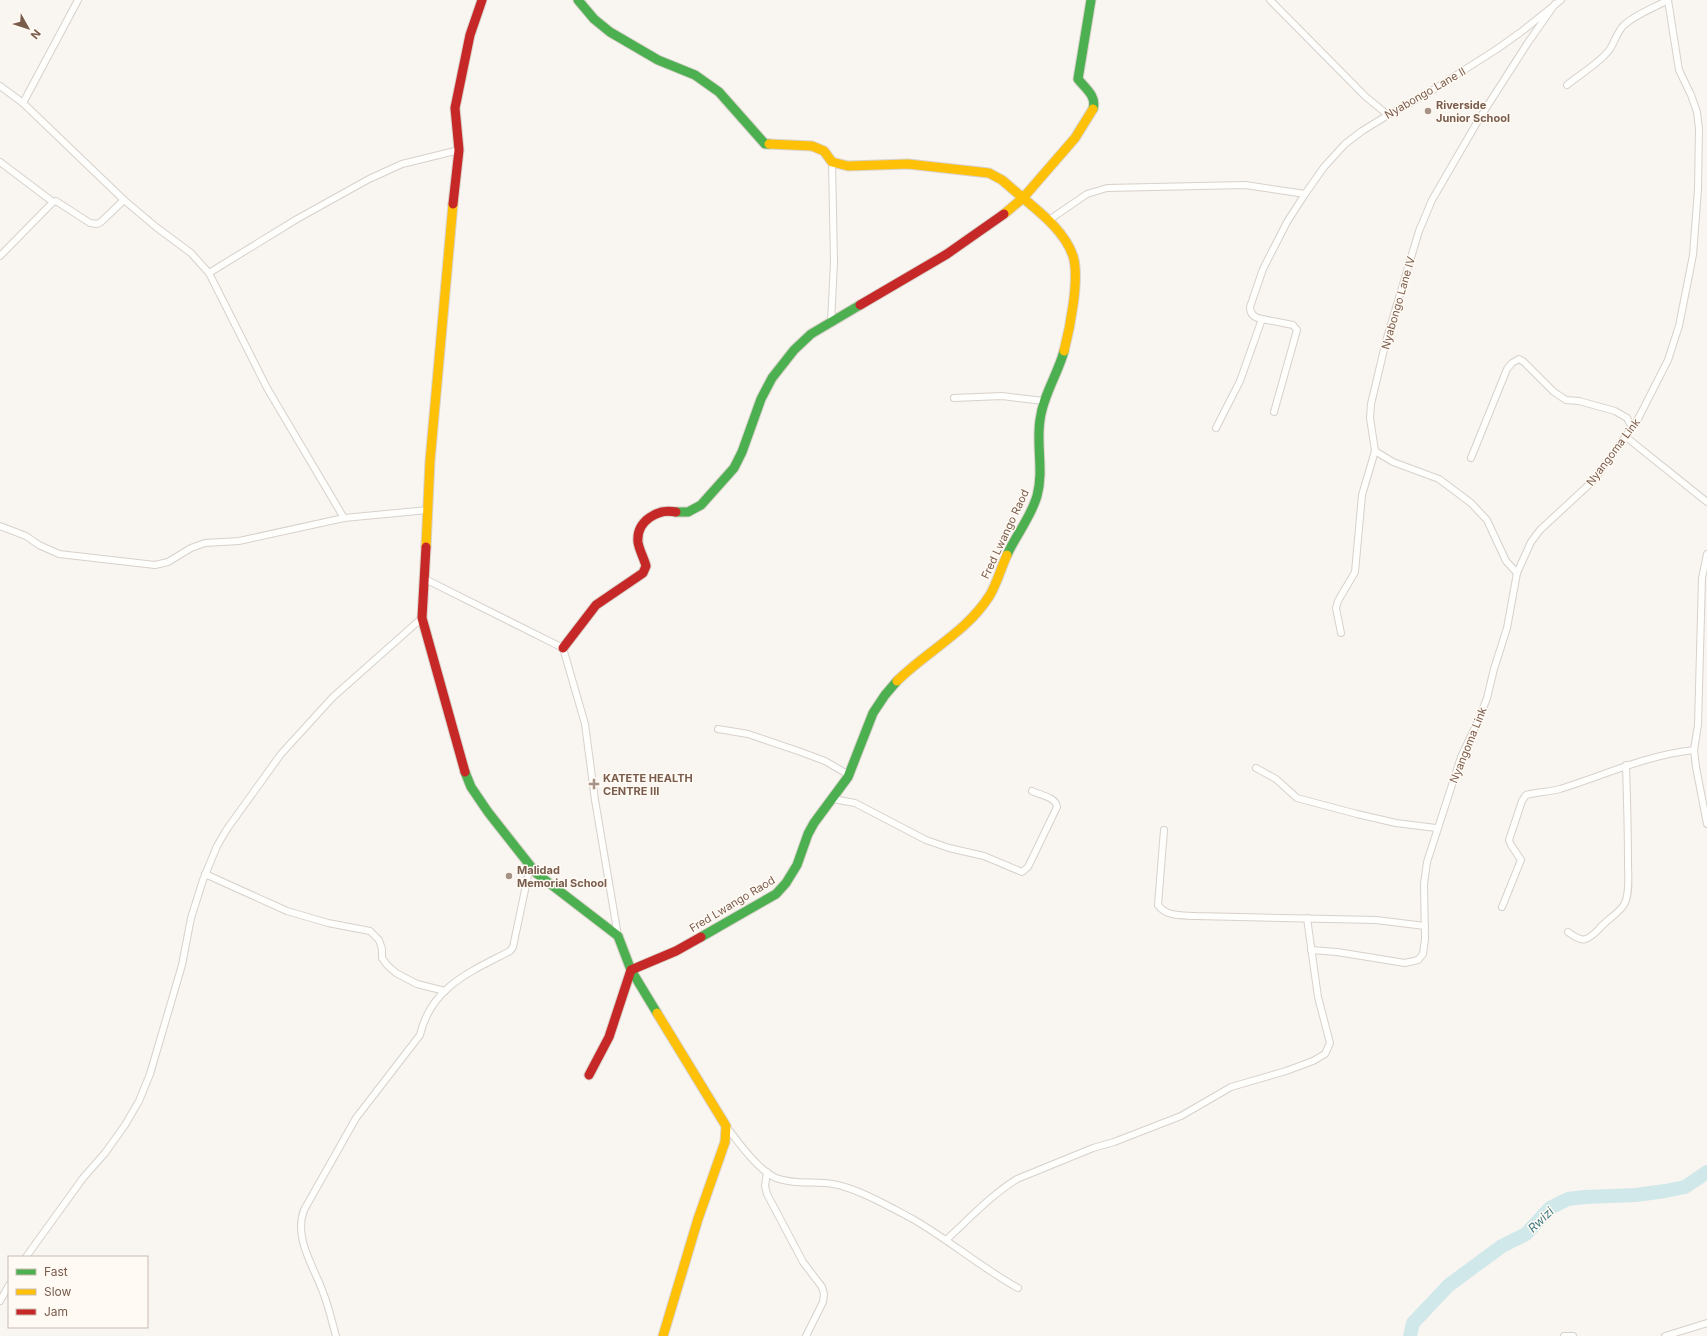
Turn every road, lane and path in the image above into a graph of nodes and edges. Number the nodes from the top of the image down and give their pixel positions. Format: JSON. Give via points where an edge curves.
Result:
{"nodes":[{"id":1,"x":78,"y":0,"type":"edge"},
{"id":2,"x":482,"y":0,"type":"edge"},
{"id":3,"x":578,"y":0,"type":"edge"},
{"id":4,"x":1091,"y":0,"type":"edge"},
{"id":5,"x":1270,"y":0,"type":"edge"},
{"id":6,"x":1561,"y":0,"type":"edge"},
{"id":7,"x":1668,"y":0,"type":"edge"},
{"id":8,"x":1555,"y":4,"type":"junction"},
{"id":9,"x":1567,"y":85,"type":"dead end"},
{"id":10,"x":0,"y":86,"type":"edge"},
{"id":11,"x":23,"y":103,"type":"junction"},
{"id":12,"x":1388,"y":115,"type":"junction"},
{"id":13,"x":459,"y":150,"type":"junction"},
{"id":14,"x":0,"y":162,"type":"edge"},
{"id":15,"x":832,"y":162,"type":"junction"},
{"id":16,"x":1305,"y":194,"type":"junction"},
{"id":17,"x":1023,"y":198,"type":"junction"},
{"id":18,"x":124,"y":200,"type":"junction"},
{"id":19,"x":53,"y":202,"type":"junction"},
{"id":20,"x":1048,"y":220,"type":"junction"},
{"id":21,"x":0,"y":256,"type":"edge"},
{"id":22,"x":209,"y":273,"type":"junction"},
{"id":23,"x":1262,"y":319,"type":"junction"},
{"id":24,"x":831,"y":323,"type":"junction"},
{"id":25,"x":954,"y":398,"type":"dead end"},
{"id":26,"x":1044,"y":401,"type":"junction"},
{"id":27,"x":1274,"y":412,"type":"dead end"},
{"id":28,"x":1632,"y":427,"type":"junction"},
{"id":29,"x":1216,"y":428,"type":"dead end"},
{"id":30,"x":1626,"y":437,"type":"junction"},
{"id":31,"x":1375,"y":451,"type":"junction"},
{"id":32,"x":1471,"y":458,"type":"dead end"},
{"id":33,"x":1707,"y":502,"type":"edge"},
{"id":34,"x":428,"y":510,"type":"junction"},
{"id":35,"x":344,"y":518,"type":"junction"},
{"id":36,"x":0,"y":526,"type":"edge"},
{"id":37,"x":1707,"y":554,"type":"edge"},
{"id":38,"x":1517,"y":573,"type":"junction"},
{"id":39,"x":425,"y":580,"type":"junction"},
{"id":40,"x":422,"y":618,"type":"junction"},
{"id":41,"x":1341,"y":633,"type":"dead end"},
{"id":42,"x":563,"y":648,"type":"junction"},
{"id":43,"x":718,"y":729,"type":"dead end"},
{"id":44,"x":1694,"y":750,"type":"junction"},
{"id":45,"x":1626,"y":765,"type":"junction"},
{"id":46,"x":1256,"y":768,"type":"dead end"},
{"id":47,"x":849,"y":775,"type":"junction"},
{"id":48,"x":1032,"y":791,"type":"dead end"},
{"id":49,"x":834,"y":799,"type":"junction"},
{"id":50,"x":1707,"y":824,"type":"edge"},
{"id":51,"x":1436,"y":828,"type":"junction"},
{"id":52,"x":1164,"y":830,"type":"dead end"},
{"id":53,"x":530,"y":866,"type":"junction"},
{"id":54,"x":205,"y":874,"type":"junction"},
{"id":55,"x":1502,"y":907,"type":"dead end"},
{"id":56,"x":1307,"y":918,"type":"junction"},
{"id":57,"x":1425,"y":926,"type":"junction"},
{"id":58,"x":1568,"y":932,"type":"dead end"},
{"id":59,"x":618,"y":936,"type":"junction"},
{"id":60,"x":1311,"y":950,"type":"junction"},
{"id":61,"x":631,"y":970,"type":"junction"},
{"id":62,"x":445,"y":991,"type":"junction"},
{"id":63,"x":589,"y":1075,"type":"dead end"},
{"id":64,"x":726,"y":1126,"type":"junction"},
{"id":65,"x":767,"y":1172,"type":"junction"},
{"id":66,"x":946,"y":1240,"type":"junction"},
{"id":67,"x":27,"y":1256,"type":"edge"},
{"id":68,"x":8,"y":1287,"type":"edge"},
{"id":69,"x":1018,"y":1288,"type":"dead end"},
{"id":70,"x":0,"y":1302,"type":"edge"},
{"id":71,"x":1707,"y":1323,"type":"edge"},
{"id":72,"x":336,"y":1336,"type":"edge"},
{"id":73,"x":663,"y":1336,"type":"edge"},
{"id":74,"x":806,"y":1336,"type":"edge"},
{"id":75,"x":1564,"y":1336,"type":"edge"},
{"id":76,"x":1573,"y":1336,"type":"edge"},
{"id":77,"x":1665,"y":1336,"type":"edge"}],
"edges":[{"from":1,"to":11,"type":"street"},
{"from":2,"to":13,"type":"street","via":[[470,35],[455,108]]},
{"from":3,"to":15,"type":"street","via":[[594,19],[610,32],[658,60],[695,75],[719,92],[765,144],[812,146],[824,151]]},
{"from":4,"to":17,"type":"street","via":[[1078,79],[1092,96],[1095,104],[1092,113],[1059,158]]},
{"from":5,"to":12,"type":"street","via":[[1366,97]]},
{"from":6,"to":8,"type":"street","name":"Nyabongo Lane II"},
{"from":7,"to":9,"type":"street","via":[[1624,25],[1601,59]]},
{"from":7,"to":28,"type":"street","name":"Nyangoma Link","via":[[1679,70],[1697,112],[1699,129],[1695,235],[1692,262],[1675,341],[1652,394]]},
{"from":8,"to":12,"type":"street","name":"Nyabongo Lane II","via":[[1521,32],[1470,67]]},
{"from":8,"to":31,"type":"street","name":"Nyabongo Lane IV","via":[[1497,89],[1426,212],[1386,341],[1371,404],[1370,418]]},
{"from":10,"to":11,"type":"street"},
{"from":11,"to":18,"type":"street"},
{"from":12,"to":16,"type":"street","name":"Nyabongo Lane II","via":[[1345,144],[1324,167]]},
{"from":13,"to":22,"type":"street","via":[[402,164],[369,179],[297,218]]},
{"from":13,"to":34,"type":"street","via":[[430,461]]},
{"from":14,"to":19,"type":"street"},
{"from":15,"to":17,"type":"street","name":"Fred Lwango Raod","via":[[848,166],[908,164],[989,173],[1002,180]]},
{"from":15,"to":24,"type":"street","via":[[834,262]]},
{"from":16,"to":20,"type":"street","via":[[1245,185],[1107,188],[1087,194]]},
{"from":16,"to":23,"type":"street","name":"Nyabongo Lane II","via":[[1284,228],[1258,283],[1250,311],[1256,318]]},
{"from":17,"to":20,"type":"street","name":"Fred Lwango Raod"},
{"from":17,"to":24,"type":"street","via":[[966,243]]},
{"from":18,"to":19,"type":"street","via":[[97,224],[90,224],[56,201]]},
{"from":18,"to":22,"type":"street","via":[[191,253]]},
{"from":19,"to":21,"type":"street"},
{"from":20,"to":26,"type":"street","name":"Fred Lwango Raod","via":[[1061,234],[1073,258],[1075,282],[1067,342]]},
{"from":22,"to":35,"type":"street","via":[[267,388]]},
{"from":23,"to":27,"type":"street","via":[[1293,325],[1297,330]]},
{"from":23,"to":29,"type":"street","via":[[1240,381]]},
{"from":24,"to":42,"type":"street","via":[[802,342],[786,359],[764,391],[740,459],[729,474],[697,508],[690,512],[666,510],[650,517],[639,531],[638,542],[646,566],[643,573],[596,605]]},
{"from":25,"to":26,"type":"street","via":[[1002,396]]},
{"from":26,"to":47,"type":"street","name":"Fred Lwango Raod","via":[[1038,434],[1038,494],[1009,549],[989,596],[957,632],[901,676],[886,692],[872,714]]},
{"from":28,"to":30,"type":"street","name":"Nyangoma Link"},
{"from":28,"to":32,"type":"street","via":[[1627,418],[1615,411],[1585,402],[1566,400],[1554,392],[1519,358],[1507,369]]},
{"from":30,"to":33,"type":"street"},
{"from":30,"to":38,"type":"street","name":"Nyangoma Link","via":[[1594,480],[1530,542]]},
{"from":31,"to":38,"type":"street","via":[[1393,462],[1439,479],[1471,503],[1487,520],[1506,561]]},
{"from":31,"to":41,"type":"street","name":"Nyabongo Lane IV","via":[[1362,496],[1355,572],[1336,608]]},
{"from":34,"to":35,"type":"street"},
{"from":34,"to":39,"type":"street"},
{"from":35,"to":36,"type":"street","via":[[239,541],[205,543],[155,566],[59,554],[26,536]]},
{"from":37,"to":44,"type":"street","via":[[1702,578],[1698,725]]},
{"from":38,"to":51,"type":"street","name":"Nyangoma Link","via":[[1507,628],[1487,698],[1461,757]]},
{"from":39,"to":40,"type":"street"},
{"from":39,"to":42,"type":"street"},
{"from":40,"to":53,"type":"street","via":[[465,775],[488,812]]},
{"from":40,"to":54,"type":"street","via":[[333,697],[281,754],[227,829]]},
{"from":42,"to":59,"type":"street","via":[[586,724],[595,800]]},
{"from":43,"to":47,"type":"street","via":[[748,734],[811,756]]},
{"from":44,"to":45,"type":"street"},
{"from":44,"to":50,"type":"street"},
{"from":45,"to":55,"type":"street","via":[[1557,790],[1532,793],[1524,797],[1509,840],[1521,860]]},
{"from":45,"to":58,"type":"street","via":[[1628,889],[1625,903],[1591,937],[1580,940]]},
{"from":46,"to":51,"type":"street","via":[[1276,779],[1297,798],[1396,823]]},
{"from":47,"to":49,"type":"street","name":"Fred Lwango Raod"},
{"from":48,"to":49,"type":"street","via":[[1053,800],[1057,807],[1030,862],[1022,872],[984,856],[926,840],[855,804]]},
{"from":49,"to":61,"type":"street","name":"Fred Lwango Raod","via":[[809,830],[787,884],[776,894],[676,950]]},
{"from":51,"to":57,"type":"street","name":"Nyangoma Link","via":[[1424,884]]},
{"from":52,"to":56,"type":"street","via":[[1158,904],[1162,911],[1196,916]]},
{"from":53,"to":59,"type":"street"},
{"from":53,"to":62,"type":"street","via":[[513,947],[463,976]]},
{"from":54,"to":62,"type":"street","via":[[287,911],[328,923],[370,931],[382,949],[382,958],[396,973],[417,984]]},
{"from":54,"to":67,"type":"street","via":[[191,918],[182,965],[150,1074],[139,1101],[105,1153],[83,1178]]},
{"from":56,"to":57,"type":"street","via":[[1376,920]]},
{"from":56,"to":60,"type":"street"},
{"from":57,"to":60,"type":"street","name":"Nyangoma Link","via":[[1423,954],[1414,962]]},
{"from":59,"to":61,"type":"street"},
{"from":60,"to":66,"type":"street","via":[[1318,997],[1330,1043],[1325,1054],[1286,1071],[1231,1087],[1181,1116],[1028,1174],[1008,1185]]},
{"from":61,"to":63,"type":"street","via":[[616,1021]]},
{"from":61,"to":64,"type":"street"},
{"from":62,"to":72,"type":"street","via":[[430,1008],[414,1045],[356,1118],[301,1218],[302,1237]]},
{"from":64,"to":65,"type":"street"},
{"from":64,"to":73,"type":"street","via":[[721,1153]]},
{"from":65,"to":66,"type":"street","via":[[792,1182],[833,1184],[847,1188],[912,1218]]},
{"from":65,"to":74,"type":"street","via":[[767,1194],[824,1294],[823,1302]]},
{"from":66,"to":69,"type":"street"},
{"from":68,"to":70,"type":"street"},
{"from":71,"to":77,"type":"street"},
{"from":75,"to":76,"type":"street"}]}
